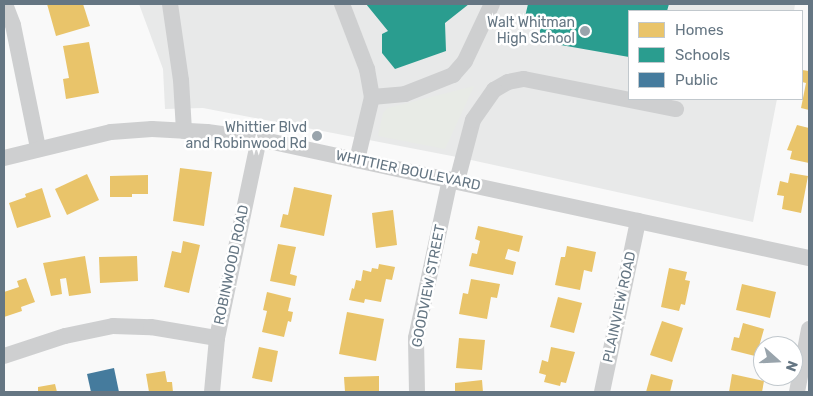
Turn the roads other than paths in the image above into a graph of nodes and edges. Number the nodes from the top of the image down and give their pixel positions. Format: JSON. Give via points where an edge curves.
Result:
{"nodes":[{"id":1,"x":5,"y":4,"type":"edge"},
{"id":2,"x":342,"y":4,"type":"edge"},
{"id":3,"x":492,"y":4,"type":"edge"},
{"id":4,"x":170,"y":5,"type":"edge"},
{"id":5,"x":372,"y":97,"type":"junction"},
{"id":6,"x":628,"y":100,"type":"edge"},
{"id":7,"x":630,"y":100,"type":"edge"},
{"id":8,"x":676,"y":109,"type":"dead end"},
{"id":9,"x":184,"y":131,"type":"junction"},
{"id":10,"x":260,"y":140,"type":"junction"},
{"id":11,"x":38,"y":148,"type":"junction"},
{"id":12,"x":4,"y":158,"type":"edge"},
{"id":13,"x":357,"y":160,"type":"junction"},
{"id":14,"x":453,"y":180,"type":"junction"},
{"id":15,"x":638,"y":221,"type":"junction"},
{"id":16,"x":809,"y":258,"type":"edge"},
{"id":17,"x":809,"y":329,"type":"edge"},
{"id":18,"x":217,"y":338,"type":"junction"},
{"id":19,"x":4,"y":356,"type":"edge"},
{"id":20,"x":212,"y":392,"type":"edge"},
{"id":21,"x":417,"y":392,"type":"edge"},
{"id":22,"x":602,"y":392,"type":"edge"},
{"id":23,"x":797,"y":392,"type":"edge"}],
"edges":[{"from":1,"to":11,"type":"street","via":[[13,25]]},
{"from":2,"to":5,"type":"street","via":[[367,69]]},
{"from":3,"to":5,"type":"street","via":[[465,61],[453,75],[405,94]]},
{"from":4,"to":9,"type":"street","via":[[181,80]]},
{"from":5,"to":13,"type":"street"},
{"from":6,"to":14,"type":"street","name":"GOODVIEW STREET","via":[[524,79],[508,82],[494,90],[473,120]]},
{"from":7,"to":8,"type":"street","name":"GOODVIEW STREET"},
{"from":9,"to":10,"type":"street","name":"WHITTIER BOULEVARD"},
{"from":9,"to":11,"type":"street","name":"WHITTIER BOULEVARD","via":[[111,132]]},
{"from":10,"to":13,"type":"street","name":"WHITTIER BOULEVARD"},
{"from":10,"to":18,"type":"street","name":"ROBINWOOD ROAD"},
{"from":11,"to":12,"type":"street","name":"WHITTIER BOULEVARD"},
{"from":13,"to":14,"type":"street","name":"WHITTIER BOULEVARD"},
{"from":14,"to":15,"type":"street","name":"WHITTIER BOULEVARD"},
{"from":14,"to":21,"type":"street","name":"GOODVIEW STREET","via":[[416,338]]},
{"from":15,"to":16,"type":"street","name":"WHITTIER BOULEVARD"},
{"from":15,"to":22,"type":"street","name":"PLAINVIEW ROAD"},
{"from":17,"to":23,"type":"street"},
{"from":18,"to":19,"type":"street","via":[[151,327],[113,326],[65,336]]},
{"from":18,"to":20,"type":"street","name":"ROBINWOOD ROAD"}]}
